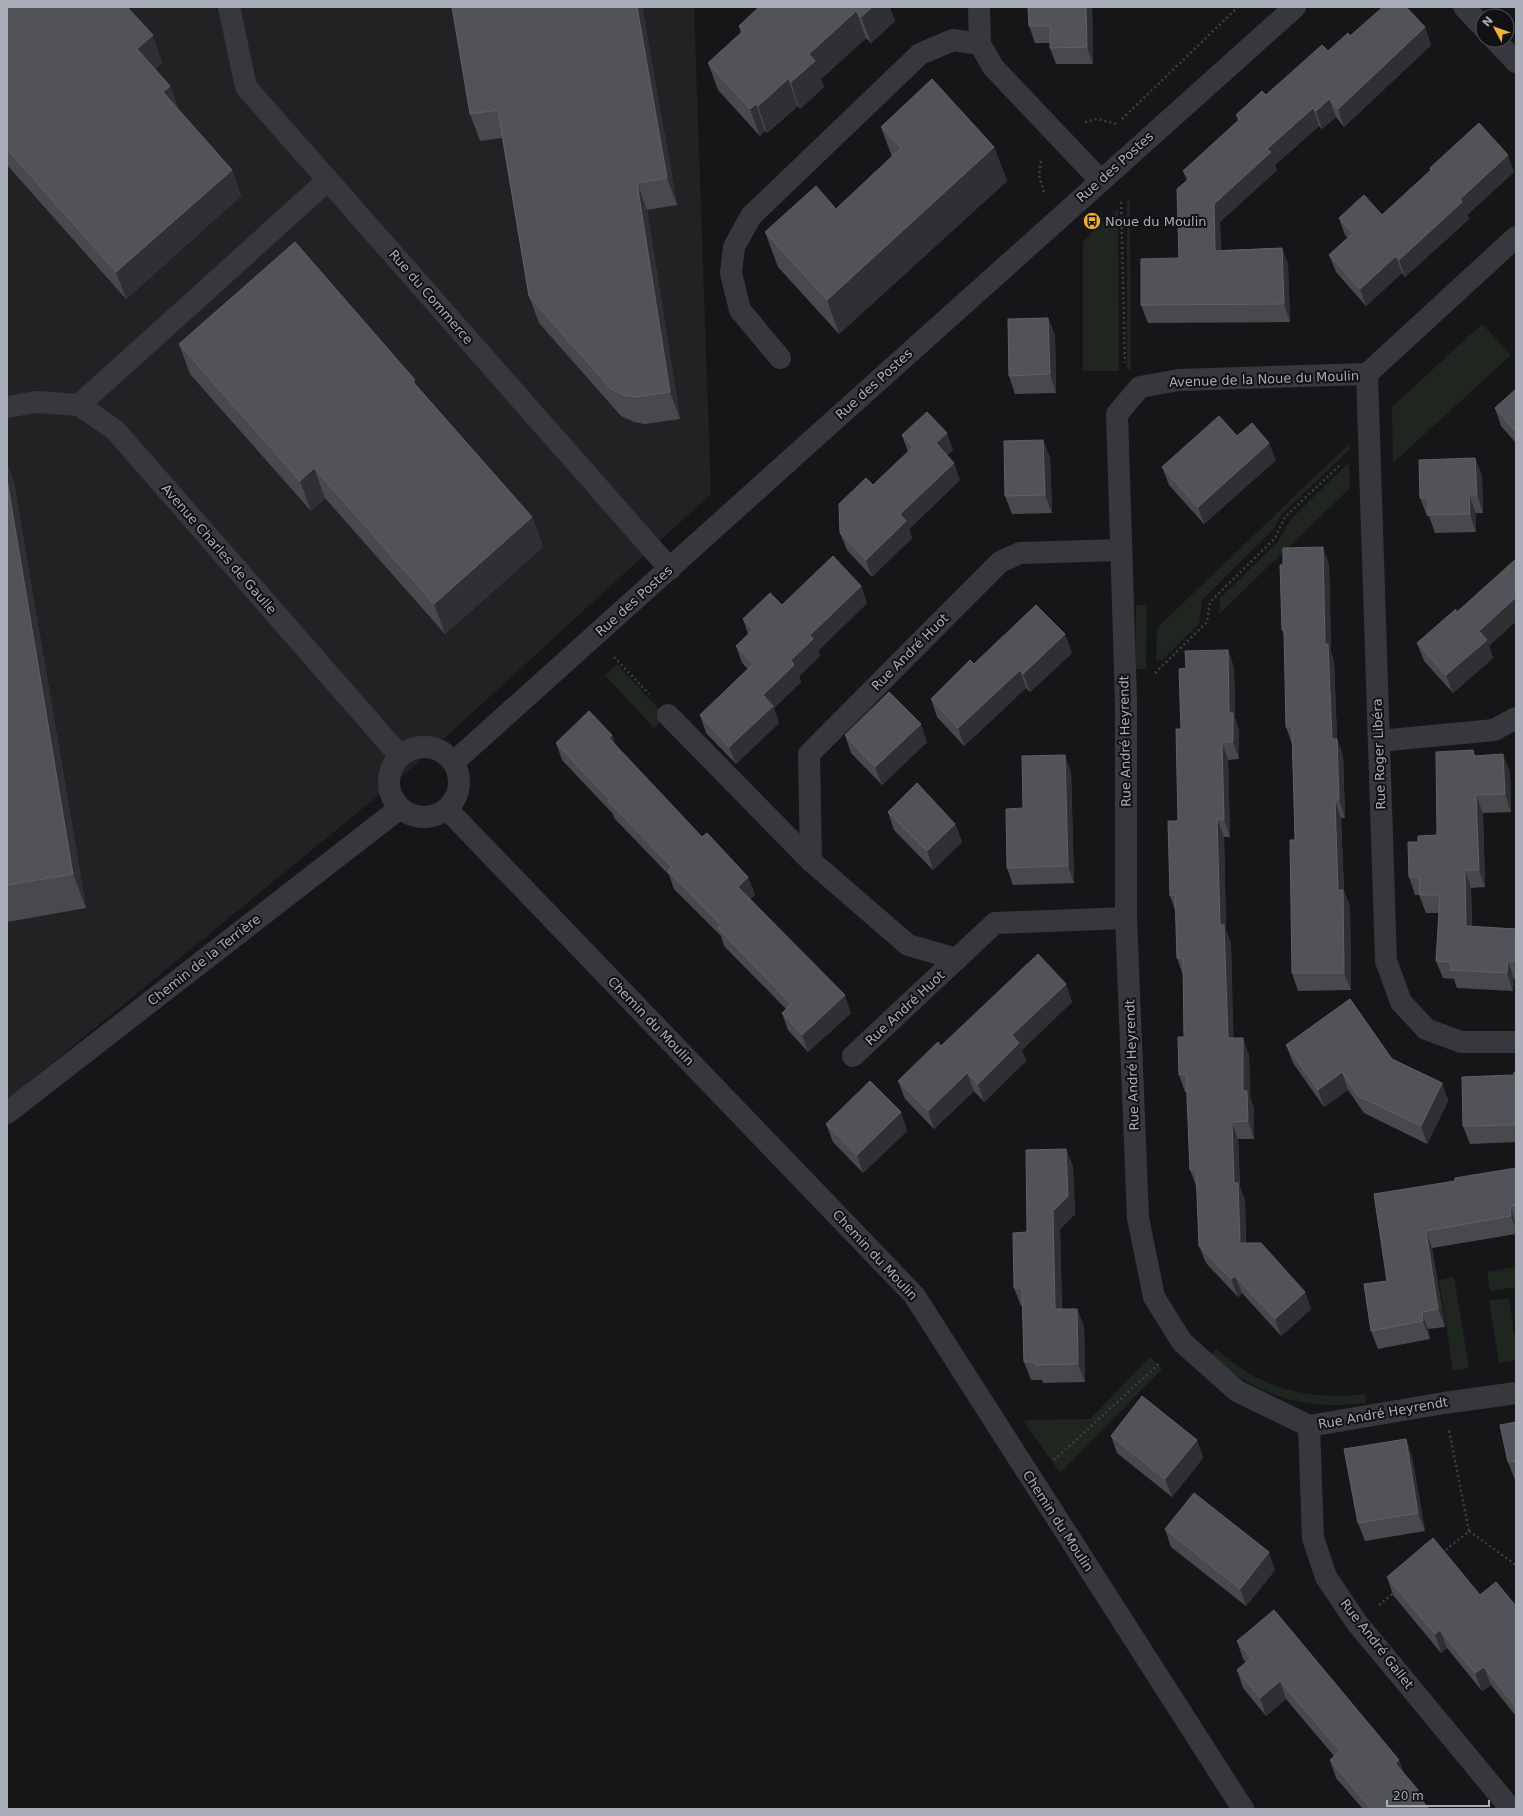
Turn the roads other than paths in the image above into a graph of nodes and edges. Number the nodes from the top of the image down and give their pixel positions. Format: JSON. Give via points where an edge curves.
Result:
{"nodes":[{"id":1,"x":229,"y":7,"type":"edge"},
{"id":2,"x":980,"y":7,"type":"edge"},
{"id":3,"x":1295,"y":7,"type":"edge"},
{"id":4,"x":1464,"y":7,"type":"edge"},
{"id":5,"x":1475,"y":19,"type":"edge"},
{"id":6,"x":980,"y":44,"type":"junction"},
{"id":7,"x":1503,"y":48,"type":"edge"},
{"id":8,"x":1516,"y":62,"type":"edge"},
{"id":9,"x":328,"y":180,"type":"junction"},
{"id":10,"x":1100,"y":180,"type":"junction"},
{"id":11,"x":1516,"y":237,"type":"edge"},
{"id":12,"x":780,"y":358,"type":"dead end"},
{"id":13,"x":1367,"y":374,"type":"junction"},
{"id":14,"x":78,"y":405,"type":"junction"},
{"id":15,"x":7,"y":407,"type":"edge"},
{"id":16,"x":1121,"y":408,"type":"joint"},
{"id":17,"x":1122,"y":550,"type":"junction"},
{"id":18,"x":670,"y":569,"type":"junction"},
{"id":19,"x":668,"y":715,"type":"road end"},
{"id":20,"x":1516,"y":718,"type":"edge"},
{"id":21,"x":1379,"y":741,"type":"junction"},
{"id":22,"x":400,"y":756,"type":"junction"},
{"id":23,"x":454,"y":762,"type":"junction"},
{"id":24,"x":400,"y":808,"type":"junction"},
{"id":25,"x":447,"y":809,"type":"junction"},
{"id":26,"x":811,"y":861,"type":"junction"},
{"id":27,"x":1126,"y":918,"type":"junction"},
{"id":28,"x":957,"y":959,"type":"junction"},
{"id":29,"x":1516,"y":1042,"type":"edge"},
{"id":30,"x":853,"y":1056,"type":"dead end"},
{"id":31,"x":7,"y":1113,"type":"edge"},
{"id":32,"x":1516,"y":1393,"type":"edge"},
{"id":33,"x":1309,"y":1426,"type":"junction"},
{"id":34,"x":1244,"y":1809,"type":"edge"},
{"id":35,"x":1511,"y":1809,"type":"edge"}],
"edges":[{"from":1,"to":9,"type":"street","name":"Rue du Commerce","via":[[246,87]]},
{"from":2,"to":6,"type":"street"},
{"from":3,"to":10,"type":"street","name":"Rue des Postes"},
{"from":4,"to":5,"type":"street"},
{"from":6,"to":10,"type":"street","via":[[993,66]]},
{"from":6,"to":12,"type":"street","via":[[953,40],[920,54],[751,216],[734,247],[731,273],[740,310]]},
{"from":7,"to":8,"type":"street"},
{"from":9,"to":14,"type":"street"},
{"from":9,"to":18,"type":"street","name":"Rue du Commerce"},
{"from":10,"to":18,"type":"street","name":"Rue des Postes"},
{"from":11,"to":13,"type":"street","name":"Avenue de la Noue du Moulin"},
{"from":13,"to":16,"type":"street","name":"Avenue de la Noue du Moulin","via":[[1179,380],[1140,387]]},
{"from":13,"to":21,"type":"street","name":"Rue Roger Libéra"},
{"from":14,"to":15,"type":"street","name":"Avenue Charles de Gaulle","via":[[36,402]]},
{"from":14,"to":22,"type":"street","name":"Avenue Charles de Gaulle","via":[[115,430]]},
{"from":16,"to":17,"type":"street","name":"Rue André Heyrendt"},
{"from":17,"to":26,"type":"street","name":"Rue André Huot","via":[[1020,553],[994,567],[809,754]]},
{"from":17,"to":27,"type":"street","name":"Rue André Heyrendt","via":[[1126,702]]},
{"from":18,"to":23,"type":"street","name":"Rue des Postes"},
{"from":19,"to":26,"type":"street","name":"Rue André Huot"},
{"from":20,"to":21,"type":"street","via":[[1494,730]]},
{"from":21,"to":29,"type":"street","name":"Rue Roger Libéra","via":[[1386,961],[1401,1002],[1426,1029],[1461,1042]]},
{"from":22,"to":23,"type":"street","via":[[410,749],[422,746],[446,753]]},
{"from":22,"to":24,"type":"street","via":[[391,771],[389,788]]},
{"from":23,"to":25,"type":"street","via":[[460,782],[454,801]]},
{"from":24,"to":25,"type":"street","via":[[409,814],[428,817]]},
{"from":24,"to":31,"type":"street","name":"Chemin de la Terrière"},
{"from":25,"to":34,"type":"street","name":"Chemin du Moulin","via":[[914,1295]]},
{"from":26,"to":28,"type":"street","name":"Rue André Huot","via":[[908,945]]},
{"from":27,"to":28,"type":"street","name":"Rue André Huot","via":[[995,923]]},
{"from":27,"to":33,"type":"street","name":"Rue André Heyrendt","via":[[1138,1218],[1154,1297],[1182,1342],[1237,1391]]},
{"from":28,"to":30,"type":"street","name":"Rue André Huot"},
{"from":32,"to":33,"type":"street","name":"Rue André Heyrendt","via":[[1444,1402]]},
{"from":33,"to":35,"type":"street","name":"Rue André Gallet","via":[[1313,1538],[1326,1577],[1357,1623]]}]}
